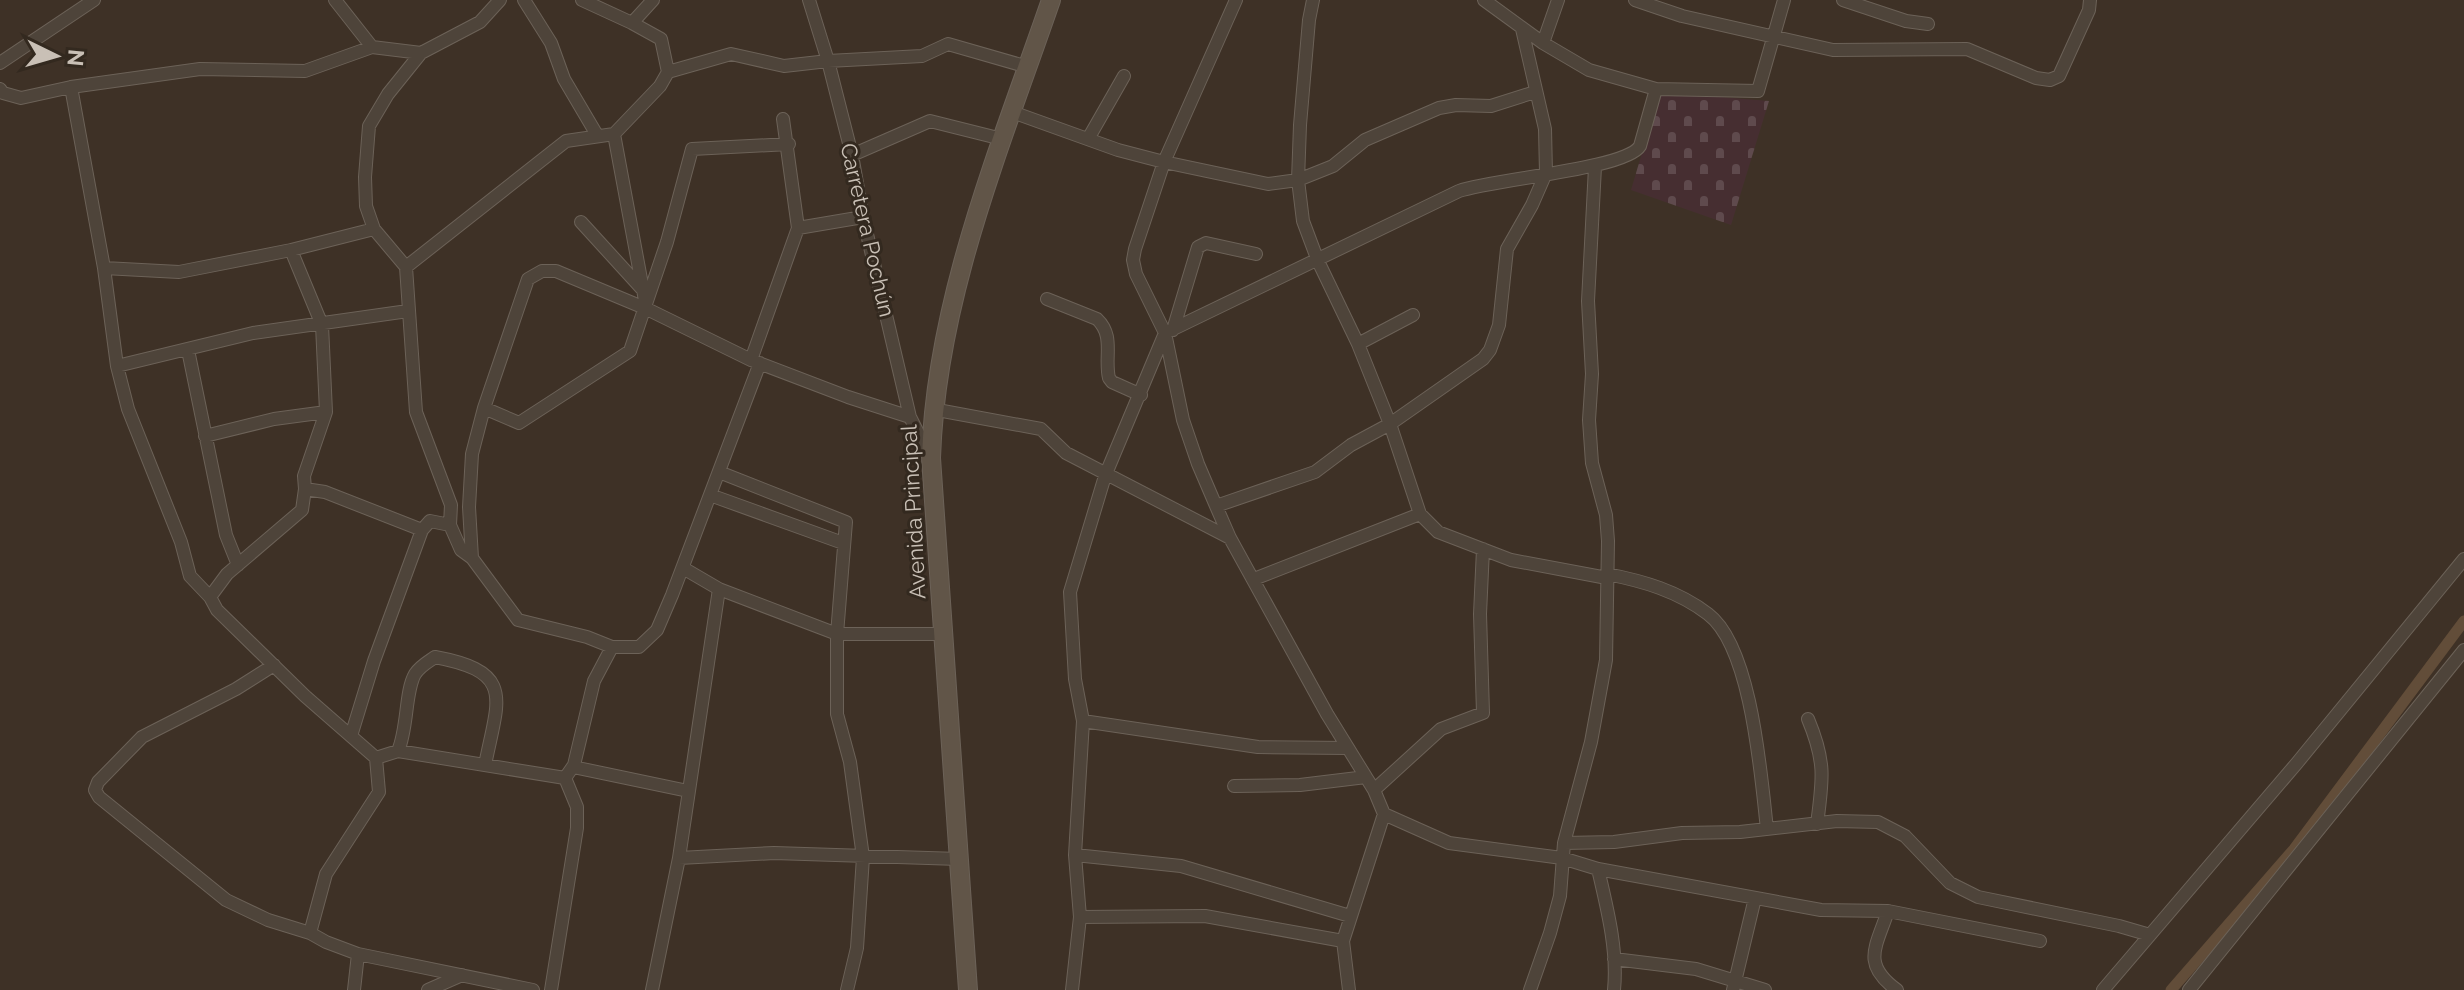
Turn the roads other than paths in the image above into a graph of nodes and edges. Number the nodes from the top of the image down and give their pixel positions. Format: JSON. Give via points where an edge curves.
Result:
{"nodes":[{"id":1,"x":94,"y":0,"type":"edge"},
{"id":2,"x":335,"y":0,"type":"edge"},
{"id":3,"x":500,"y":0,"type":"edge"},
{"id":4,"x":524,"y":0,"type":"edge"},
{"id":5,"x":582,"y":0,"type":"edge"},
{"id":6,"x":653,"y":0,"type":"edge"},
{"id":7,"x":809,"y":0,"type":"edge"},
{"id":8,"x":1051,"y":0,"type":"edge"},
{"id":9,"x":1236,"y":0,"type":"edge"},
{"id":10,"x":1313,"y":0,"type":"edge"},
{"id":11,"x":1484,"y":0,"type":"edge"},
{"id":12,"x":1558,"y":0,"type":"edge"},
{"id":13,"x":1635,"y":0,"type":"edge"},
{"id":14,"x":1784,"y":0,"type":"edge"},
{"id":15,"x":1843,"y":0,"type":"edge"},
{"id":16,"x":2090,"y":0,"type":"edge"},
{"id":17,"x":632,"y":23,"type":"junction"},
{"id":18,"x":1928,"y":24,"type":"dead end"},
{"id":19,"x":1522,"y":29,"type":"junction"},
{"id":20,"x":1772,"y":36,"type":"junction"},
{"id":21,"x":1543,"y":43,"type":"junction"},
{"id":22,"x":372,"y":47,"type":"junction"},
{"id":23,"x":421,"y":53,"type":"junction"},
{"id":24,"x":828,"y":61,"type":"junction"},
{"id":25,"x":0,"y":63,"type":"edge"},
{"id":26,"x":1028,"y":67,"type":"junction"},
{"id":27,"x":668,"y":72,"type":"junction"},
{"id":28,"x":1124,"y":76,"type":"dead end"},
{"id":29,"x":71,"y":87,"type":"junction"},
{"id":30,"x":0,"y":89,"type":"edge"},
{"id":31,"x":1656,"y":89,"type":"junction"},
{"id":32,"x":1535,"y":92,"type":"junction"},
{"id":33,"x":1012,"y":112,"type":"junction"},
{"id":34,"x":783,"y":119,"type":"dead end"},
{"id":35,"x":614,"y":134,"type":"junction"},
{"id":36,"x":597,"y":135,"type":"junction"},
{"id":37,"x":1002,"y":139,"type":"junction"},
{"id":38,"x":1088,"y":139,"type":"junction"},
{"id":39,"x":789,"y":144,"type":"junction"},
{"id":40,"x":852,"y":155,"type":"junction"},
{"id":41,"x":1164,"y":162,"type":"junction"},
{"id":42,"x":1595,"y":167,"type":"junction"},
{"id":43,"x":1546,"y":173,"type":"junction"},
{"id":44,"x":1298,"y":180,"type":"junction"},
{"id":45,"x":863,"y":217,"type":"junction"},
{"id":46,"x":581,"y":222,"type":"dead end"},
{"id":47,"x":798,"y":228,"type":"junction"},
{"id":48,"x":374,"y":229,"type":"junction"},
{"id":49,"x":291,"y":250,"type":"junction"},
{"id":50,"x":1256,"y":254,"type":"dead end"},
{"id":51,"x":1318,"y":261,"type":"junction"},
{"id":52,"x":406,"y":267,"type":"junction"},
{"id":53,"x":104,"y":268,"type":"junction"},
{"id":54,"x":643,"y":290,"type":"junction"},
{"id":55,"x":1047,"y":299,"type":"dead end"},
{"id":56,"x":647,"y":309,"type":"junction"},
{"id":57,"x":408,"y":311,"type":"junction"},
{"id":58,"x":1413,"y":315,"type":"dead end"},
{"id":59,"x":322,"y":325,"type":"junction"},
{"id":60,"x":1169,"y":331,"type":"junction"},
{"id":61,"x":1358,"y":344,"type":"junction"},
{"id":62,"x":188,"y":350,"type":"junction"},
{"id":63,"x":756,"y":362,"type":"junction"},
{"id":64,"x":117,"y":366,"type":"junction"},
{"id":65,"x":1141,"y":395,"type":"junction"},
{"id":66,"x":484,"y":408,"type":"junction"},
{"id":67,"x":932,"y":409,"type":"junction"},
{"id":68,"x":326,"y":412,"type":"junction"},
{"id":69,"x":910,"y":417,"type":"junction"},
{"id":70,"x":1390,"y":424,"type":"junction"},
{"id":71,"x":205,"y":436,"type":"junction"},
{"id":72,"x":931,"y":458,"type":"junction"},
{"id":73,"x":719,"y":472,"type":"junction"},
{"id":74,"x":1105,"y":476,"type":"junction"},
{"id":75,"x":305,"y":489,"type":"junction"},
{"id":76,"x":710,"y":495,"type":"junction"},
{"id":77,"x":1216,"y":506,"type":"junction"},
{"id":78,"x":1420,"y":514,"type":"junction"},
{"id":79,"x":450,"y":525,"type":"junction"},
{"id":80,"x":422,"y":530,"type":"junction"},
{"id":81,"x":1230,"y":538,"type":"junction"},
{"id":82,"x":843,"y":543,"type":"junction"},
{"id":83,"x":1483,"y":549,"type":"junction"},
{"id":84,"x":472,"y":558,"type":"junction"},
{"id":85,"x":2464,"y":559,"type":"edge"},
{"id":86,"x":238,"y":565,"type":"junction"},
{"id":87,"x":683,"y":568,"type":"junction"},
{"id":88,"x":1607,"y":576,"type":"junction"},
{"id":89,"x":1254,"y":579,"type":"junction"},
{"id":90,"x":719,"y":589,"type":"junction"},
{"id":91,"x":210,"y":597,"type":"junction"},
{"id":92,"x":837,"y":634,"type":"junction"},
{"id":93,"x":944,"y":634,"type":"junction"},
{"id":94,"x":612,"y":647,"type":"junction"},
{"id":95,"x":2464,"y":650,"type":"edge"},
{"id":96,"x":274,"y":665,"type":"junction"},
{"id":97,"x":1808,"y":719,"type":"dead end"},
{"id":98,"x":1083,"y":721,"type":"junction"},
{"id":99,"x":351,"y":736,"type":"junction"},
{"id":100,"x":1348,"y":748,"type":"junction"},
{"id":101,"x":398,"y":751,"type":"junction"},
{"id":102,"x":376,"y":758,"type":"junction"},
{"id":103,"x":485,"y":765,"type":"junction"},
{"id":104,"x":569,"y":772,"type":"junction"},
{"id":105,"x":1366,"y":777,"type":"junction"},
{"id":106,"x":1234,"y":786,"type":"dead end"},
{"id":107,"x":1374,"y":790,"type":"junction"},
{"id":108,"x":688,"y":791,"type":"junction"},
{"id":109,"x":1384,"y":814,"type":"junction"},
{"id":110,"x":1817,"y":824,"type":"junction"},
{"id":111,"x":1767,"y":829,"type":"junction"},
{"id":112,"x":1564,"y":843,"type":"junction"},
{"id":113,"x":1075,"y":855,"type":"junction"},
{"id":114,"x":863,"y":857,"type":"junction"},
{"id":115,"x":679,"y":858,"type":"junction"},
{"id":116,"x":1562,"y":858,"type":"junction"},
{"id":117,"x":959,"y":859,"type":"junction"},
{"id":118,"x":1598,"y":869,"type":"junction"},
{"id":119,"x":1755,"y":898,"type":"junction"},
{"id":120,"x":1888,"y":911,"type":"junction"},
{"id":121,"x":1350,"y":916,"type":"junction"},
{"id":122,"x":1080,"y":917,"type":"junction"},
{"id":123,"x":310,"y":933,"type":"junction"},
{"id":124,"x":2150,"y":935,"type":"junction"},
{"id":125,"x":1343,"y":941,"type":"junction"},
{"id":126,"x":2040,"y":941,"type":"dead end"},
{"id":127,"x":358,"y":954,"type":"junction"},
{"id":128,"x":1614,"y":959,"type":"junction"},
{"id":129,"x":462,"y":975,"type":"junction"},
{"id":130,"x":1734,"y":985,"type":"edge"},
{"id":131,"x":354,"y":990,"type":"edge"},
{"id":132,"x":428,"y":990,"type":"edge"},
{"id":133,"x":533,"y":990,"type":"edge"},
{"id":134,"x":551,"y":990,"type":"edge"},
{"id":135,"x":652,"y":990,"type":"edge"},
{"id":136,"x":847,"y":990,"type":"edge"},
{"id":137,"x":968,"y":990,"type":"edge"},
{"id":138,"x":1072,"y":990,"type":"edge"},
{"id":139,"x":1349,"y":990,"type":"edge"},
{"id":140,"x":1530,"y":990,"type":"edge"},
{"id":141,"x":1614,"y":990,"type":"edge"},
{"id":142,"x":1765,"y":990,"type":"edge"},
{"id":143,"x":1897,"y":990,"type":"edge"},
{"id":144,"x":2103,"y":990,"type":"edge"},
{"id":145,"x":2189,"y":990,"type":"edge"}],
"edges":[{"from":1,"to":25,"type":"street"},
{"from":2,"to":22,"type":"street"},
{"from":3,"to":23,"type":"street","via":[[480,22]]},
{"from":4,"to":36,"type":"street"},
{"from":5,"to":17,"type":"street"},
{"from":6,"to":17,"type":"street"},
{"from":7,"to":24,"type":"street","name":"Carretera Pochún"},
{"from":8,"to":26,"type":"main road","name":"Avenida Principal"},
{"from":9,"to":41,"type":"street"},
{"from":10,"to":44,"type":"street"},
{"from":11,"to":19,"type":"street"},
{"from":12,"to":21,"type":"street"},
{"from":13,"to":20,"type":"street"},
{"from":14,"to":20,"type":"street"},
{"from":15,"to":18,"type":"street"},
{"from":16,"to":20,"type":"street","via":[[2059,76],[2050,80],[1967,49],[1833,50]]},
{"from":17,"to":27,"type":"street","via":[[661,39]]},
{"from":19,"to":21,"type":"street"},
{"from":19,"to":32,"type":"street"},
{"from":20,"to":31,"type":"street","via":[[1758,91]]},
{"from":21,"to":31,"type":"street","via":[[1589,70]]},
{"from":22,"to":23,"type":"street"},
{"from":22,"to":29,"type":"street","via":[[305,71],[200,69]]},
{"from":23,"to":48,"type":"street","via":[[369,126],[366,206]]},
{"from":24,"to":26,"type":"street","via":[[922,56],[948,44]]},
{"from":24,"to":27,"type":"street","via":[[784,66],[731,54]]},
{"from":24,"to":40,"type":"street","name":"Carretera Pochún"},
{"from":26,"to":33,"type":"main road","name":"Avenida Principal"},
{"from":27,"to":35,"type":"street"},
{"from":28,"to":38,"type":"street"},
{"from":29,"to":30,"type":"street","via":[[21,98]]},
{"from":29,"to":53,"type":"street"},
{"from":31,"to":42,"type":"street","via":[[1637,151]]},
{"from":32,"to":43,"type":"street","via":[[1545,129]]},
{"from":32,"to":44,"type":"street","via":[[1491,106],[1439,108],[1365,140],[1333,166]]},
{"from":33,"to":37,"type":"main road","name":"Avenida Principal"},
{"from":33,"to":38,"type":"street"},
{"from":34,"to":39,"type":"street"},
{"from":35,"to":36,"type":"street"},
{"from":35,"to":54,"type":"street"},
{"from":36,"to":52,"type":"street","via":[[566,141]]},
{"from":37,"to":40,"type":"street","via":[[930,121]]},
{"from":37,"to":67,"type":"main road","name":"Avenida Principal","via":[[960,272]]},
{"from":38,"to":41,"type":"street"},
{"from":39,"to":47,"type":"street"},
{"from":39,"to":56,"type":"street","via":[[692,149]]},
{"from":40,"to":45,"type":"street","name":"Carretera Pochún"},
{"from":41,"to":44,"type":"street","via":[[1268,184]]},
{"from":41,"to":60,"type":"street","via":[[1133,260]]},
{"from":42,"to":43,"type":"street"},
{"from":42,"to":88,"type":"street","via":[[1589,420],[1592,463],[1606,515]]},
{"from":43,"to":51,"type":"street","via":[[1459,191]]},
{"from":43,"to":70,"type":"street","via":[[1507,249],[1499,325],[1490,350]]},
{"from":44,"to":51,"type":"street","via":[[1303,221]]},
{"from":45,"to":47,"type":"street"},
{"from":45,"to":69,"type":"street","name":"Carretera Pochún"},
{"from":46,"to":54,"type":"street"},
{"from":47,"to":63,"type":"street"},
{"from":48,"to":49,"type":"street"},
{"from":48,"to":52,"type":"street"},
{"from":49,"to":53,"type":"street","via":[[179,272]]},
{"from":49,"to":59,"type":"street"},
{"from":50,"to":60,"type":"street","via":[[1206,243],[1198,247]]},
{"from":51,"to":60,"type":"street"},
{"from":51,"to":61,"type":"street"},
{"from":52,"to":57,"type":"street"},
{"from":53,"to":64,"type":"street"},
{"from":54,"to":56,"type":"street"},
{"from":55,"to":65,"type":"street","via":[[1103,324],[1109,378]]},
{"from":56,"to":63,"type":"street"},
{"from":56,"to":66,"type":"street","via":[[630,351],[519,423]]},
{"from":56,"to":66,"type":"street","via":[[556,271],[528,279]]},
{"from":57,"to":59,"type":"street"},
{"from":57,"to":79,"type":"street","via":[[416,412],[451,505]]},
{"from":58,"to":61,"type":"street"},
{"from":59,"to":62,"type":"street","via":[[253,333]]},
{"from":59,"to":68,"type":"street"},
{"from":60,"to":65,"type":"street"},
{"from":60,"to":77,"type":"street","via":[[1183,420]]},
{"from":61,"to":70,"type":"street"},
{"from":62,"to":64,"type":"street"},
{"from":62,"to":71,"type":"street"},
{"from":63,"to":69,"type":"street"},
{"from":63,"to":73,"type":"street"},
{"from":64,"to":91,"type":"street","via":[[190,576]]},
{"from":65,"to":74,"type":"street"},
{"from":66,"to":84,"type":"street","via":[[472,454]]},
{"from":67,"to":72,"type":"main road","name":"Avenida Principal"},
{"from":67,"to":74,"type":"street","via":[[1041,429],[1066,453]]},
{"from":68,"to":71,"type":"street"},
{"from":68,"to":75,"type":"street","via":[[304,476]]},
{"from":69,"to":72,"type":"street","name":"Carretera Pochún"},
{"from":70,"to":77,"type":"street","via":[[1315,472]]},
{"from":70,"to":78,"type":"street"},
{"from":71,"to":86,"type":"street","via":[[226,535]]},
{"from":72,"to":93,"type":"main road","name":"Avenida Principal"},
{"from":73,"to":76,"type":"street"},
{"from":73,"to":82,"type":"street","via":[[846,522]]},
{"from":74,"to":81,"type":"street"},
{"from":74,"to":98,"type":"street","via":[[1070,592]]},
{"from":75,"to":80,"type":"street"},
{"from":75,"to":86,"type":"street","via":[[302,510]]},
{"from":76,"to":82,"type":"street"},
{"from":76,"to":87,"type":"street"},
{"from":77,"to":81,"type":"street"},
{"from":78,"to":83,"type":"street","via":[[1438,532]]},
{"from":78,"to":89,"type":"street"},
{"from":79,"to":80,"type":"street","via":[[430,521]]},
{"from":79,"to":84,"type":"street","via":[[461,550]]},
{"from":80,"to":99,"type":"street"},
{"from":81,"to":89,"type":"street"},
{"from":82,"to":92,"type":"street"},
{"from":83,"to":88,"type":"street","via":[[1528,564]]},
{"from":83,"to":107,"type":"street","via":[[1483,713],[1441,729]]},
{"from":84,"to":94,"type":"street","via":[[518,620]]},
{"from":85,"to":124,"type":"street"},
{"from":86,"to":91,"type":"street"},
{"from":87,"to":90,"type":"street"},
{"from":87,"to":94,"type":"street","via":[[657,630],[639,647]]},
{"from":88,"to":111,"type":"street","via":[[1648,582],[1682,597],[1711,616],[1729,641],[1759,751]]},
{"from":88,"to":112,"type":"street","via":[[1606,660]]},
{"from":89,"to":100,"type":"street"},
{"from":90,"to":92,"type":"street"},
{"from":90,"to":108,"type":"street"},
{"from":91,"to":96,"type":"street"},
{"from":92,"to":93,"type":"street"},
{"from":92,"to":114,"type":"street","via":[[837,714],[850,762]]},
{"from":93,"to":117,"type":"main road","name":"Avenida Principal"},
{"from":94,"to":104,"type":"street","via":[[594,681]]},
{"from":95,"to":145,"type":"street"},
{"from":96,"to":99,"type":"street"},
{"from":96,"to":123,"type":"street","via":[[142,737],[95,790],[226,900]]},
{"from":97,"to":110,"type":"street","via":[[1824,773]]},
{"from":98,"to":100,"type":"street","via":[[1258,747]]},
{"from":98,"to":113,"type":"street"},
{"from":99,"to":102,"type":"street"},
{"from":100,"to":105,"type":"street"},
{"from":101,"to":102,"type":"street"},
{"from":101,"to":103,"type":"street"},
{"from":101,"to":103,"type":"street","via":[[413,677],[435,657],[476,668],[497,694]]},
{"from":102,"to":123,"type":"street","via":[[379,792],[326,874]]},
{"from":103,"to":104,"type":"street"},
{"from":104,"to":108,"type":"street"},
{"from":104,"to":134,"type":"street","via":[[577,828]]},
{"from":105,"to":106,"type":"street"},
{"from":105,"to":107,"type":"street"},
{"from":107,"to":109,"type":"street"},
{"from":108,"to":115,"type":"street"},
{"from":109,"to":116,"type":"street","via":[[1449,843]]},
{"from":109,"to":121,"type":"street"},
{"from":110,"to":111,"type":"street"},
{"from":110,"to":124,"type":"street","via":[[1878,822],[1905,836],[1950,883],[1978,897]]},
{"from":111,"to":112,"type":"street"},
{"from":112,"to":116,"type":"street"},
{"from":113,"to":121,"type":"street","via":[[1181,866]]},
{"from":113,"to":122,"type":"street"},
{"from":114,"to":115,"type":"street","via":[[774,853]]},
{"from":114,"to":117,"type":"street"},
{"from":114,"to":136,"type":"street","via":[[857,948]]},
{"from":115,"to":135,"type":"street"},
{"from":116,"to":118,"type":"street"},
{"from":116,"to":140,"type":"street","via":[[1560,896]]},
{"from":117,"to":137,"type":"main road","name":"Avenida Principal"},
{"from":118,"to":119,"type":"street"},
{"from":118,"to":128,"type":"street"},
{"from":119,"to":120,"type":"street","via":[[1821,910]]},
{"from":119,"to":130,"type":"street"},
{"from":120,"to":126,"type":"street"},
{"from":120,"to":143,"type":"street","via":[[1874,961],[1878,976]]},
{"from":121,"to":125,"type":"street"},
{"from":122,"to":125,"type":"street","via":[[1205,916]]},
{"from":122,"to":138,"type":"street"},
{"from":123,"to":127,"type":"street"},
{"from":124,"to":144,"type":"street"},
{"from":125,"to":139,"type":"street"},
{"from":127,"to":129,"type":"street"},
{"from":127,"to":131,"type":"street"},
{"from":128,"to":130,"type":"street","via":[[1696,969]]},
{"from":128,"to":141,"type":"street"},
{"from":129,"to":132,"type":"street"},
{"from":129,"to":133,"type":"street"},
{"from":130,"to":142,"type":"street"}]}
